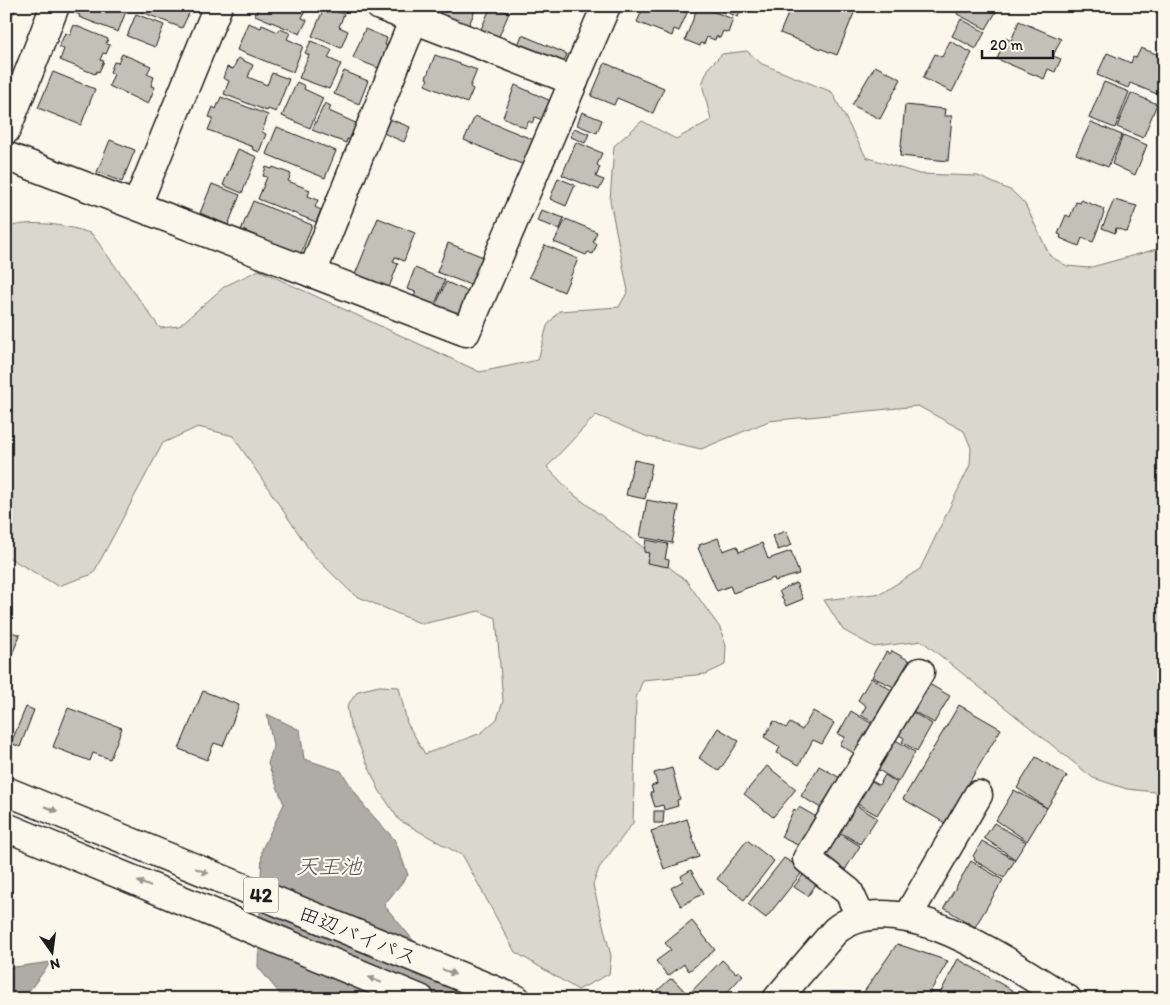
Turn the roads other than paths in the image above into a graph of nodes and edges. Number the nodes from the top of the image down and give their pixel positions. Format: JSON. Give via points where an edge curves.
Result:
{"nodes":[{"id":1,"x":55,"y":6,"type":"edge"},
{"id":2,"x":218,"y":6,"type":"edge"},
{"id":3,"x":380,"y":6,"type":"edge"},
{"id":4,"x":606,"y":6,"type":"edge"},
{"id":5,"x":417,"y":13,"type":"edge"},
{"id":6,"x":574,"y":82,"type":"junction"},
{"id":7,"x":6,"y":130,"type":"edge"},
{"id":8,"x":6,"y":156,"type":"edge"},
{"id":9,"x":137,"y":206,"type":"junction"},
{"id":10,"x":312,"y":273,"type":"junction"},
{"id":11,"x":920,"y":672,"type":"dead end"},
{"id":12,"x":6,"y":791,"type":"edge"},
{"id":13,"x":978,"y":795,"type":"dead end"},
{"id":14,"x":6,"y":827,"type":"edge"},
{"id":15,"x":860,"y":916,"type":"junction"},
{"id":16,"x":907,"y":916,"type":"junction"},
{"id":17,"x":420,"y":999,"type":"edge"},
{"id":18,"x":516,"y":999,"type":"edge"},
{"id":19,"x":777,"y":999,"type":"edge"},
{"id":20,"x":1067,"y":999,"type":"edge"}],
"edges":[{"from":1,"to":7,"type":"main road"},
{"from":2,"to":9,"type":"main road"},
{"from":3,"to":5,"type":"main road"},
{"from":4,"to":6,"type":"main road"},
{"from":5,"to":6,"type":"main road"},
{"from":5,"to":10,"type":"main road"},
{"from":6,"to":10,"type":"main road","via":[[466,332]]},
{"from":8,"to":9,"type":"main road"},
{"from":9,"to":10,"type":"main road"},
{"from":11,"to":15,"type":"main road","via":[[807,859],[849,892]]},
{"from":12,"to":18,"type":"main road","name":"田辺バイパス","number":"42","one_way":true},
{"from":13,"to":16,"type":"main road"},
{"from":17,"to":14,"type":"main road","name":"田辺バイパス","number":"42","one_way":true},
{"from":15,"to":16,"type":"main road"},
{"from":15,"to":19,"type":"main road","via":[[835,930]]},
{"from":16,"to":20,"type":"main road","via":[[959,936]]}]}
